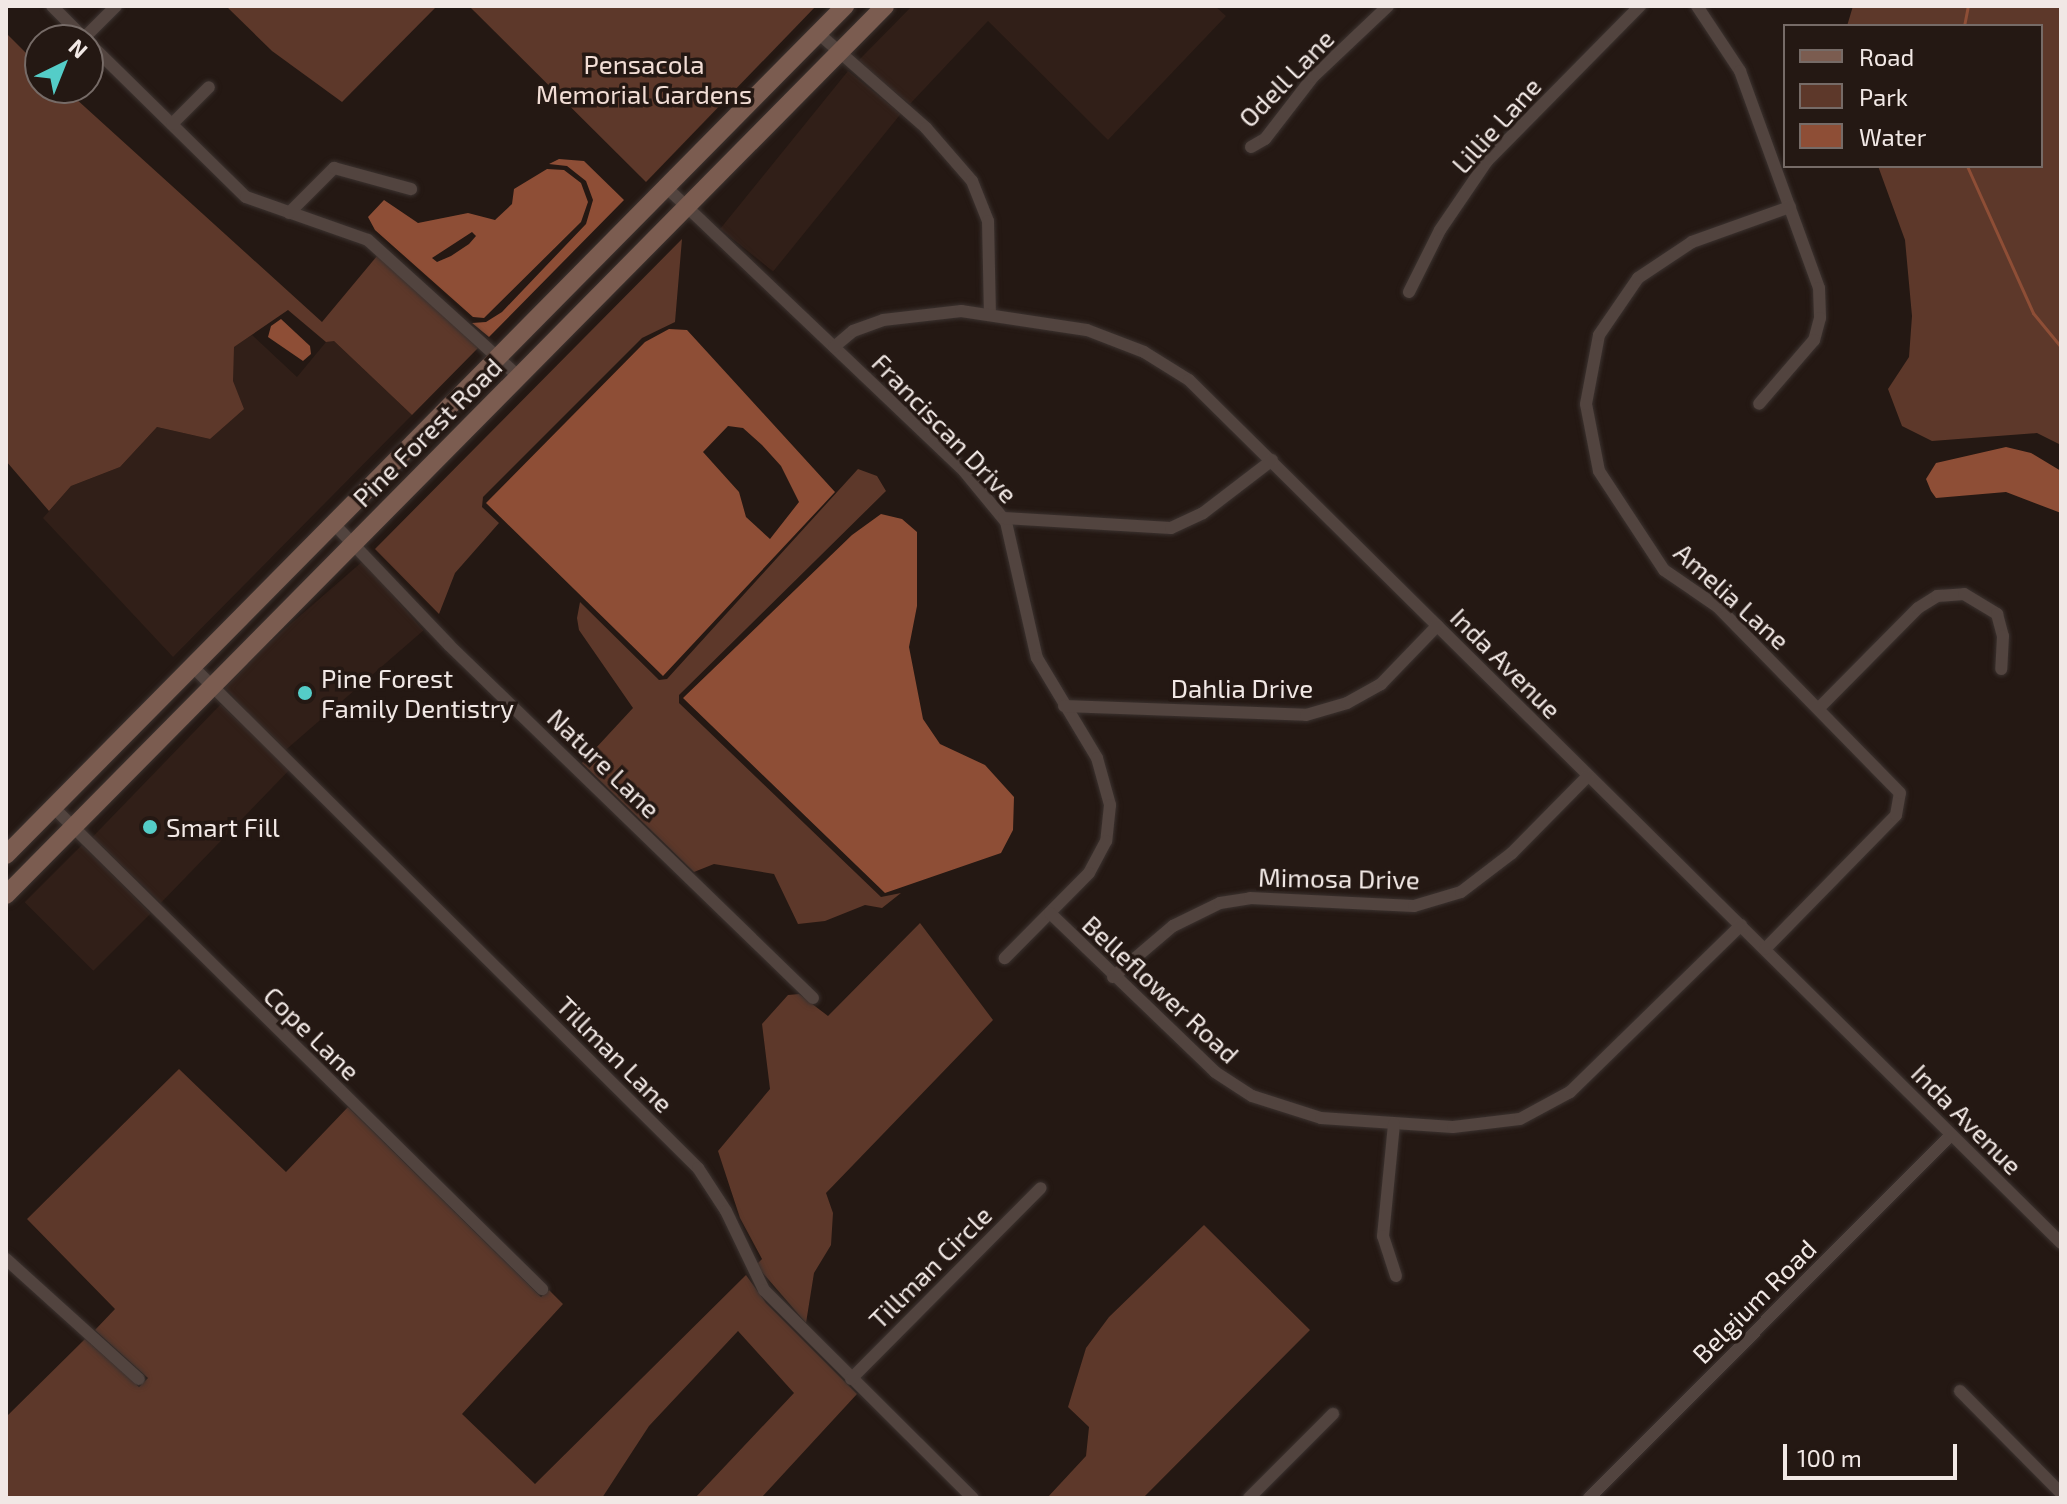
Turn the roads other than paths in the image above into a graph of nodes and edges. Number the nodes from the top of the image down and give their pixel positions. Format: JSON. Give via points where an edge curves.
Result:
{"nodes":[{"id":1,"x":52,"y":6,"type":"edge"},
{"id":2,"x":116,"y":6,"type":"edge"},
{"id":3,"x":845,"y":6,"type":"edge"},
{"id":4,"x":885,"y":6,"type":"edge"},
{"id":5,"x":1388,"y":6,"type":"edge"},
{"id":6,"x":1640,"y":6,"type":"edge"},
{"id":7,"x":1697,"y":6,"type":"edge"},
{"id":8,"x":70,"y":24,"type":"edge"},
{"id":9,"x":100,"y":24,"type":"edge"},
{"id":10,"x":818,"y":33,"type":"junction"},
{"id":11,"x":838,"y":53,"type":"junction"},
{"id":12,"x":104,"y":58,"type":"edge"},
{"id":13,"x":209,"y":87,"type":"dead end"},
{"id":14,"x":172,"y":124,"type":"junction"},
{"id":15,"x":1251,"y":147,"type":"dead end"},
{"id":16,"x":666,"y":187,"type":"junction"},
{"id":17,"x":411,"y":189,"type":"dead end"},
{"id":18,"x":687,"y":207,"type":"junction"},
{"id":19,"x":1790,"y":207,"type":"junction"},
{"id":20,"x":289,"y":213,"type":"junction"},
{"id":21,"x":1409,"y":292,"type":"dead end"},
{"id":22,"x":990,"y":314,"type":"junction"},
{"id":23,"x":834,"y":347,"type":"junction"},
{"id":24,"x":498,"y":357,"type":"junction"},
{"id":25,"x":519,"y":377,"type":"junction"},
{"id":26,"x":1759,"y":404,"type":"dead end"},
{"id":27,"x":1272,"y":460,"type":"junction"},
{"id":28,"x":1004,"y":518,"type":"junction"},
{"id":29,"x":333,"y":523,"type":"junction"},
{"id":30,"x":354,"y":543,"type":"junction"},
{"id":31,"x":1437,"y":626,"type":"junction"},
{"id":32,"x":192,"y":666,"type":"junction"},
{"id":33,"x":2001,"y":669,"type":"dead end"},
{"id":34,"x":213,"y":686,"type":"junction"},
{"id":35,"x":1064,"y":706,"type":"junction"},
{"id":36,"x":1820,"y":707,"type":"junction"},
{"id":37,"x":1588,"y":776,"type":"junction"},
{"id":38,"x":53,"y":807,"type":"junction"},
{"id":39,"x":73,"y":827,"type":"junction"},
{"id":40,"x":6,"y":855,"type":"edge"},
{"id":41,"x":6,"y":895,"type":"edge"},
{"id":42,"x":1050,"y":913,"type":"junction"},
{"id":43,"x":1741,"y":925,"type":"junction"},
{"id":44,"x":1765,"y":949,"type":"junction"},
{"id":45,"x":1005,"y":958,"type":"dead end"},
{"id":46,"x":1113,"y":977,"type":"junction"},
{"id":47,"x":813,"y":998,"type":"dead end"},
{"id":48,"x":1394,"y":1124,"type":"junction"},
{"id":49,"x":1951,"y":1135,"type":"junction"},
{"id":50,"x":1041,"y":1188,"type":"dead end"},
{"id":51,"x":2061,"y":1243,"type":"edge"},
{"id":52,"x":6,"y":1259,"type":"edge"},
{"id":53,"x":1396,"y":1276,"type":"dead end"},
{"id":54,"x":542,"y":1289,"type":"dead end"},
{"id":55,"x":139,"y":1379,"type":"dead end"},
{"id":56,"x":851,"y":1379,"type":"junction"},
{"id":57,"x":1960,"y":1391,"type":"dead end"},
{"id":58,"x":1333,"y":1414,"type":"dead end"},
{"id":59,"x":2061,"y":1493,"type":"edge"},
{"id":60,"x":973,"y":1498,"type":"edge"},
{"id":61,"x":1249,"y":1498,"type":"edge"},
{"id":62,"x":1589,"y":1498,"type":"edge"}],
"edges":[{"from":1,"to":8,"type":"street"},
{"from":2,"to":9,"type":"street"},
{"from":3,"to":10,"type":"main road","name":"Pine Forest Road"},
{"from":4,"to":11,"type":"main road","name":"Pine Forest Road"},
{"from":5,"to":15,"type":"street","name":"Odell Lane","via":[[1313,77],[1265,139]]},
{"from":6,"to":21,"type":"street","name":"Lillie Lane","via":[[1487,161],[1440,230]]},
{"from":7,"to":19,"type":"street","via":[[1733,55]]},
{"from":10,"to":11,"type":"street"},
{"from":10,"to":16,"type":"main road","name":"Pine Forest Road"},
{"from":11,"to":18,"type":"main road","name":"Pine Forest Road"},
{"from":11,"to":22,"type":"street","via":[[926,128],[972,181],[988,221]]},
{"from":12,"to":14,"type":"street"},
{"from":13,"to":14,"type":"street"},
{"from":14,"to":20,"type":"street","via":[[246,197]]},
{"from":16,"to":18,"type":"street","name":"Franciscan Drive"},
{"from":16,"to":24,"type":"main road","name":"Pine Forest Road"},
{"from":17,"to":20,"type":"street","via":[[334,168]]},
{"from":18,"to":23,"type":"street","name":"Franciscan Drive"},
{"from":18,"to":25,"type":"main road","name":"Pine Forest Road"},
{"from":19,"to":26,"type":"street","via":[[1817,280],[1820,318],[1802,359]]},
{"from":19,"to":36,"type":"street","name":"Amelia Lane","via":[[1692,242],[1638,278],[1599,335],[1589,369],[1586,418],[1594,458],[1608,489],[1664,570],[1718,607]]},
{"from":20,"to":24,"type":"street","via":[[368,240]]},
{"from":22,"to":23,"type":"street","name":"Inda Avenue","via":[[902,315],[853,331]]},
{"from":22,"to":27,"type":"street","name":"Inda Avenue","via":[[1065,324],[1144,352],[1206,395]]},
{"from":23,"to":28,"type":"street","name":"Franciscan Drive","via":[[964,471]]},
{"from":24,"to":25,"type":"street"},
{"from":24,"to":29,"type":"main road","name":"Pine Forest Road"},
{"from":25,"to":30,"type":"main road","name":"Pine Forest Road"},
{"from":27,"to":28,"type":"street","via":[[1203,513],[1171,528]]},
{"from":27,"to":31,"type":"street","name":"Inda Avenue"},
{"from":28,"to":35,"type":"street","name":"Franciscan Drive","via":[[1032,645]]},
{"from":29,"to":30,"type":"street","name":"Nature Lane"},
{"from":29,"to":32,"type":"main road","name":"Pine Forest Road"},
{"from":30,"to":34,"type":"main road","name":"Pine Forest Road"},
{"from":30,"to":47,"type":"street","name":"Nature Lane","via":[[449,645]]},
{"from":31,"to":35,"type":"street","name":"Dahlia Drive","via":[[1381,684],[1347,703],[1306,715]]},
{"from":31,"to":37,"type":"street","name":"Inda Avenue"},
{"from":32,"to":34,"type":"street","name":"Tillman Lane"},
{"from":32,"to":38,"type":"main road","name":"Pine Forest Road"},
{"from":33,"to":36,"type":"street","via":[[2003,636],[1997,614],[1964,594],[1937,596],[1918,608]]},
{"from":34,"to":39,"type":"main road","name":"Pine Forest Road"},
{"from":34,"to":56,"type":"street","name":"Tillman Lane","via":[[698,1168],[726,1211],[757,1282]]},
{"from":35,"to":42,"type":"street","name":"Franciscan Drive","via":[[1097,758],[1108,793],[1109,823],[1089,873]]},
{"from":36,"to":44,"type":"street","name":"Amelia Lane","via":[[1893,780],[1900,809]]},
{"from":37,"to":43,"type":"street","name":"Inda Avenue"},
{"from":37,"to":46,"type":"street","name":"Mimosa Drive","via":[[1512,853],[1461,892],[1414,906],[1250,898],[1220,903],[1187,916]]},
{"from":38,"to":39,"type":"street","name":"Cope Lane"},
{"from":38,"to":40,"type":"main road","name":"Pine Forest Road"},
{"from":39,"to":41,"type":"main road","name":"Pine Forest Road"},
{"from":39,"to":54,"type":"street","name":"Cope Lane"},
{"from":42,"to":45,"type":"street","name":"Franciscan Drive"},
{"from":42,"to":46,"type":"street","name":"Belleflower Road"},
{"from":43,"to":44,"type":"street","name":"Inda Avenue"},
{"from":43,"to":48,"type":"street","name":"Belleflower Road","via":[[1598,1068],[1546,1108],[1480,1127]]},
{"from":44,"to":49,"type":"street","name":"Inda Avenue"},
{"from":46,"to":48,"type":"street","name":"Belleflower Road","via":[[1215,1072],[1252,1096],[1321,1118]]},
{"from":48,"to":53,"type":"street","via":[[1383,1236]]},
{"from":49,"to":51,"type":"street","name":"Inda Avenue"},
{"from":49,"to":62,"type":"street","name":"Belgium Road"},
{"from":50,"to":56,"type":"street","name":"Tillman Circle"},
{"from":52,"to":55,"type":"street"},
{"from":56,"to":60,"type":"street","name":"Tillman Lane"},
{"from":57,"to":59,"type":"street"},
{"from":58,"to":61,"type":"street"}]}
